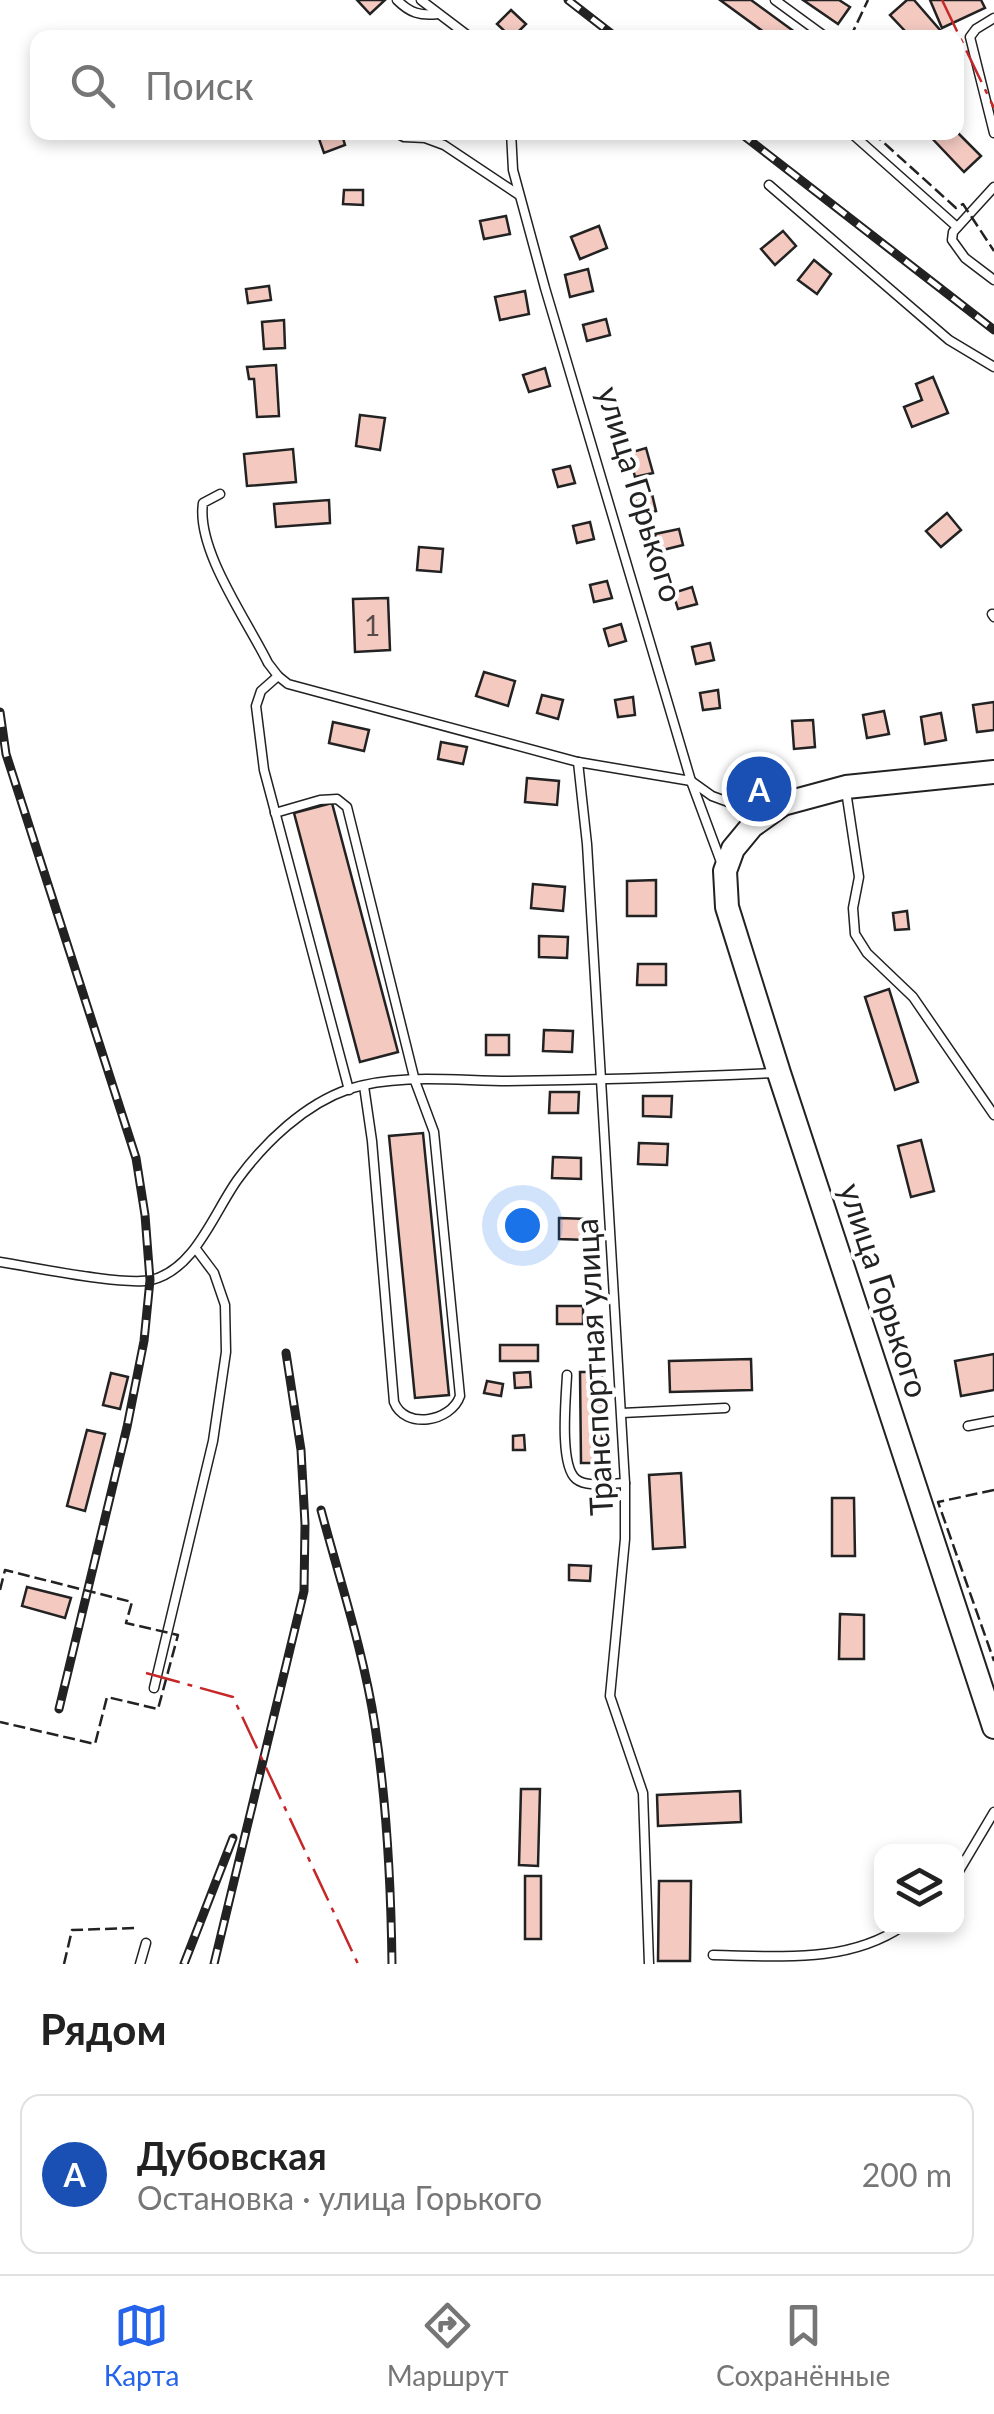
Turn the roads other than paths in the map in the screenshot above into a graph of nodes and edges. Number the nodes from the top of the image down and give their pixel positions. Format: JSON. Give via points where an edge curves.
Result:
{"nodes":[{"id":1,"x":397,"y":0,"type":"edge"},
{"id":2,"x":421,"y":0,"type":"edge"},
{"id":3,"x":775,"y":0,"type":"edge"},
{"id":4,"x":438,"y":14,"type":"junction"},
{"id":5,"x":994,"y":18,"type":"edge"},
{"id":6,"x":460,"y":30,"type":"edge"},
{"id":7,"x":816,"y":30,"type":"edge"},
{"id":8,"x":994,"y":132,"type":"edge"},
{"id":9,"x":430,"y":140,"type":"edge"},
{"id":10,"x":511,"y":140,"type":"edge"},
{"id":11,"x":859,"y":140,"type":"edge"},
{"id":12,"x":768,"y":185,"type":"dead end"},
{"id":13,"x":994,"y":186,"type":"edge"},
{"id":14,"x":520,"y":195,"type":"junction"},
{"id":15,"x":957,"y":227,"type":"junction"},
{"id":16,"x":994,"y":280,"type":"edge"},
{"id":17,"x":994,"y":367,"type":"edge"},
{"id":18,"x":220,"y":494,"type":"dead end"},
{"id":19,"x":278,"y":676,"type":"junction"},
{"id":20,"x":578,"y":762,"type":"junction"},
{"id":21,"x":994,"y":772,"type":"edge"},
{"id":22,"x":690,"y":781,"type":"junction"},
{"id":23,"x":846,"y":787,"type":"junction"},
{"id":24,"x":783,"y":804,"type":"junction"},
{"id":25,"x":274,"y":813,"type":"junction"},
{"id":26,"x":725,"y":871,"type":"junction"},
{"id":27,"x":780,"y":1073,"type":"junction"},
{"id":28,"x":599,"y":1080,"type":"junction"},
{"id":29,"x":414,"y":1082,"type":"junction"},
{"id":30,"x":364,"y":1086,"type":"junction"},
{"id":31,"x":348,"y":1090,"type":"junction"},
{"id":32,"x":994,"y":1115,"type":"edge"},
{"id":33,"x":196,"y":1249,"type":"junction"},
{"id":34,"x":0,"y":1262,"type":"edge"},
{"id":35,"x":566,"y":1375,"type":"dead end"},
{"id":36,"x":725,"y":1408,"type":"dead end"},
{"id":37,"x":622,"y":1413,"type":"junction"},
{"id":38,"x":994,"y":1421,"type":"edge"},
{"id":39,"x":968,"y":1426,"type":"dead end"},
{"id":40,"x":625,"y":1482,"type":"junction"},
{"id":41,"x":154,"y":1688,"type":"dead end"},
{"id":42,"x":994,"y":1727,"type":"edge"},
{"id":43,"x":994,"y":1812,"type":"edge"},
{"id":44,"x":964,"y":1863,"type":"edge"},
{"id":45,"x":892,"y":1934,"type":"edge"},
{"id":46,"x":146,"y":1943,"type":"dead end"},
{"id":47,"x":713,"y":1954,"type":"dead end"},
{"id":48,"x":140,"y":1964,"type":"edge"},
{"id":49,"x":649,"y":1964,"type":"edge"}],
"edges":[{"from":1,"to":4,"type":"lane","via":[[422,16]]},
{"from":2,"to":4,"type":"lane"},
{"from":3,"to":7,"type":"lane"},
{"from":4,"to":6,"type":"lane"},
{"from":5,"to":8,"type":"lane","via":[[970,37]]},
{"from":9,"to":14,"type":"lane"},
{"from":10,"to":14,"type":"lane","name":"улица Горького"},
{"from":11,"to":15,"type":"lane"},
{"from":12,"to":17,"type":"lane","via":[[949,340]]},
{"from":13,"to":15,"type":"lane"},
{"from":14,"to":22,"type":"lane","name":"улица Горького"},
{"from":15,"to":16,"type":"lane","via":[[955,248]]},
{"from":18,"to":19,"type":"lane","via":[[203,503],[200,521]]},
{"from":19,"to":20,"type":"lane"},
{"from":19,"to":25,"type":"lane","via":[[256,706]]},
{"from":20,"to":22,"type":"lane"},
{"from":20,"to":28,"type":"lane","name":"Транспортная улица"},
{"from":21,"to":23,"type":"main road"},
{"from":22,"to":24,"type":"lane","via":[[731,803]]},
{"from":22,"to":26,"type":"lane","name":"улица Горького"},
{"from":23,"to":24,"type":"main road"},
{"from":23,"to":32,"type":"lane","via":[[859,877],[856,934],[922,1009]]},
{"from":24,"to":26,"type":"main road","via":[[752,826]]},
{"from":25,"to":29,"type":"lane","via":[[320,800],[347,807]]},
{"from":25,"to":31,"type":"lane"},
{"from":26,"to":27,"type":"main road","name":"улица Горького","via":[[727,906]]},
{"from":27,"to":28,"type":"lane"},
{"from":27,"to":42,"type":"main road","name":"улица Горького"},
{"from":28,"to":29,"type":"lane"},
{"from":28,"to":37,"type":"lane","name":"Транспортная улица"},
{"from":29,"to":30,"type":"lane"},
{"from":29,"to":30,"type":"lane","via":[[434,1132],[460,1396],[444,1416],[408,1419],[394,1402]]},
{"from":30,"to":31,"type":"lane"},
{"from":31,"to":33,"type":"lane","via":[[306,1112],[263,1150]]},
{"from":33,"to":34,"type":"lane","via":[[177,1268],[150,1280]]},
{"from":33,"to":41,"type":"lane","via":[[225,1305],[226,1352],[213,1441]]},
{"from":35,"to":40,"type":"lane","via":[[568,1468],[588,1484]]},
{"from":36,"to":37,"type":"lane"},
{"from":37,"to":40,"type":"lane","name":"Транспортная улица"},
{"from":38,"to":39,"type":"lane"},
{"from":40,"to":49,"type":"lane","name":"Транспортная улица","via":[[610,1696],[643,1794]]},
{"from":43,"to":44,"type":"lane"},
{"from":45,"to":47,"type":"lane","via":[[857,1951],[821,1957]]},
{"from":46,"to":48,"type":"lane"}]}
